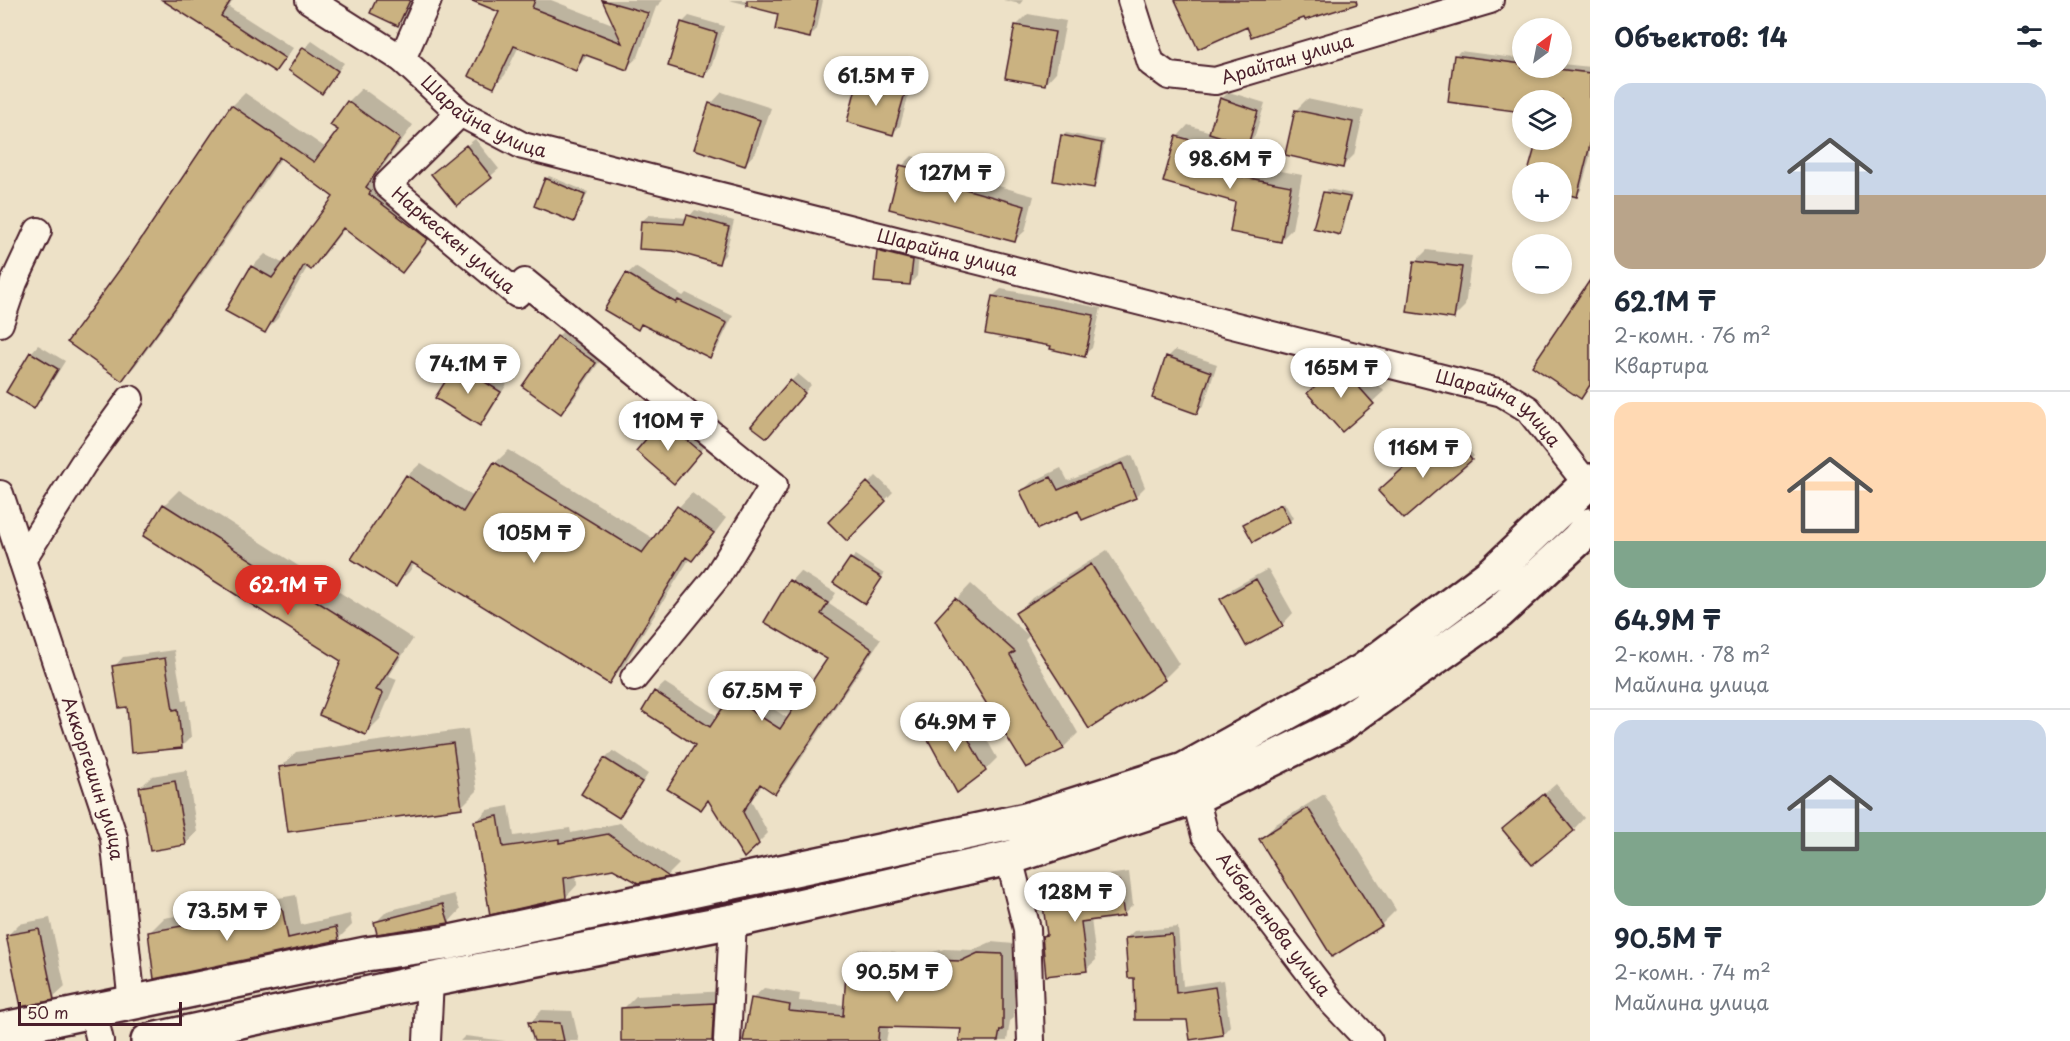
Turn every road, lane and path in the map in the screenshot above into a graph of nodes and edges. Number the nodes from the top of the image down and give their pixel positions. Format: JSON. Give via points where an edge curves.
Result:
{"nodes":[{"id":1,"x":309,"y":0,"type":"edge"},
{"id":2,"x":428,"y":0,"type":"edge"},
{"id":3,"x":1131,"y":0,"type":"edge"},
{"id":4,"x":1490,"y":0,"type":"edge"},
{"id":5,"x":402,"y":59,"type":"junction"},
{"id":6,"x":460,"y":113,"type":"junction"},
{"id":7,"x":38,"y":231,"type":"dead end"},
{"id":8,"x":0,"y":323,"type":"edge"},
{"id":9,"x":130,"y":399,"type":"dead end"},
{"id":10,"x":1589,"y":483,"type":"edge"},
{"id":11,"x":0,"y":494,"type":"edge"},
{"id":12,"x":1590,"y":525,"type":"edge"},
{"id":13,"x":22,"y":560,"type":"junction"},
{"id":14,"x":634,"y":678,"type":"dead end"},
{"id":15,"x":1195,"y":797,"type":"junction"},
{"id":16,"x":1009,"y":858,"type":"junction"},
{"id":17,"x":733,"y":921,"type":"junction"},
{"id":18,"x":430,"y":980,"type":"junction"},
{"id":19,"x":132,"y":1003,"type":"junction"},
{"id":20,"x":97,"y":1026,"type":"edge"},
{"id":21,"x":0,"y":1030,"type":"edge"},
{"id":22,"x":148,"y":1041,"type":"edge"},
{"id":23,"x":427,"y":1041,"type":"edge"},
{"id":24,"x":727,"y":1041,"type":"edge"},
{"id":25,"x":1031,"y":1041,"type":"edge"},
{"id":26,"x":1369,"y":1041,"type":"edge"}],
"edges":[{"from":1,"to":5,"type":"street","name":"Шарайна улица"},
{"from":2,"to":5,"type":"street"},
{"from":3,"to":4,"type":"street","name":"Арайтан улица","via":[[1150,63],[1169,76],[1215,81]]},
{"from":5,"to":6,"type":"street","name":"Шарайна улица"},
{"from":6,"to":10,"type":"street","name":"Шарайна улица","via":[[523,146],[1502,393],[1527,409]]},
{"from":6,"to":14,"type":"street","name":"Наркескен улица","via":[[387,185],[517,294],[525,282],[774,485],[716,578]]},
{"from":7,"to":8,"type":"street"},
{"from":9,"to":13,"type":"street"},
{"from":10,"to":19,"type":"highway","via":[[1493,573],[1364,670],[1184,770],[1026,820],[481,936],[366,954]]},
{"from":11,"to":13,"type":"street","name":"Аккоргешин улица"},
{"from":12,"to":15,"type":"highway","via":[[1499,612],[1338,727]]},
{"from":13,"to":19,"type":"street","name":"Аккоргешин улица","via":[[114,838]]},
{"from":15,"to":16,"type":"highway"},
{"from":15,"to":26,"type":"street","name":"Айбергенова улица","via":[[1205,835],[1332,1002]]},
{"from":16,"to":17,"type":"highway"},
{"from":16,"to":25,"type":"street","via":[[1027,929]]},
{"from":17,"to":18,"type":"highway"},
{"from":17,"to":24,"type":"street"},
{"from":18,"to":22,"type":"highway"},
{"from":18,"to":23,"type":"street"},
{"from":19,"to":20,"type":"highway"},
{"from":20,"to":21,"type":"highway"}]}
